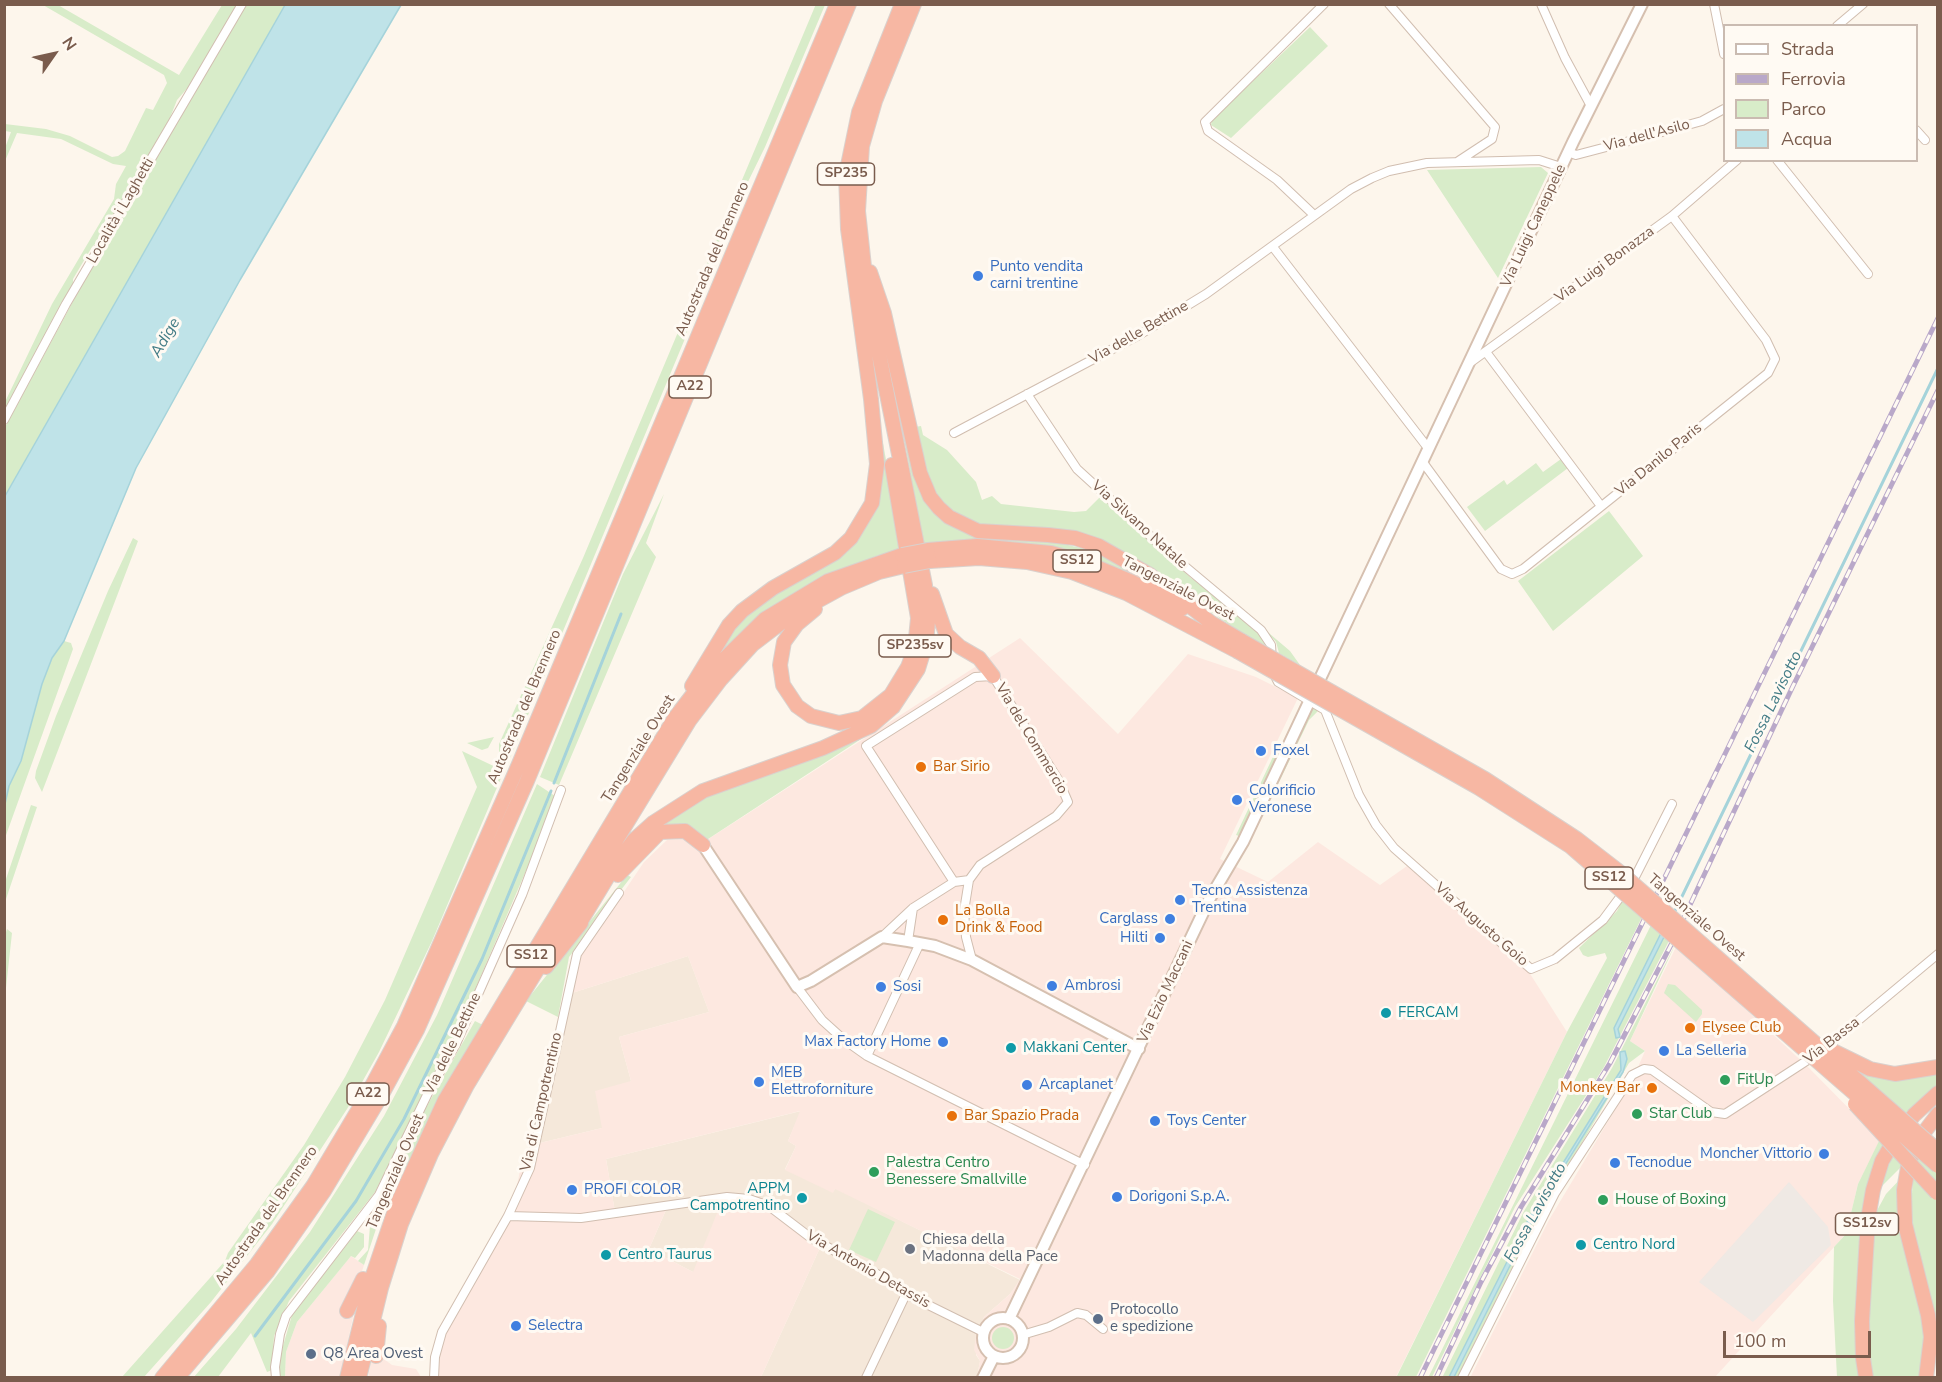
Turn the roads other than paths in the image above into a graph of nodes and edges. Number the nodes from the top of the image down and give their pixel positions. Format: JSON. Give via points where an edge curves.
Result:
{"nodes":[{"id":1,"x":242,"y":4,"type":"edge"},
{"id":2,"x":837,"y":4,"type":"edge"},
{"id":3,"x":849,"y":4,"type":"edge"},
{"id":4,"x":902,"y":4,"type":"edge"},
{"id":5,"x":914,"y":4,"type":"edge"},
{"id":6,"x":1324,"y":4,"type":"edge"},
{"id":7,"x":1389,"y":4,"type":"edge"},
{"id":8,"x":1541,"y":4,"type":"edge"},
{"id":9,"x":1642,"y":4,"type":"edge"},
{"id":10,"x":1714,"y":4,"type":"edge"},
{"id":11,"x":1863,"y":4,"type":"edge"},
{"id":12,"x":1839,"y":24,"type":"edge"},
{"id":13,"x":1723,"y":45,"type":"edge"},
{"id":14,"x":1591,"y":106,"type":"junction"},
{"id":15,"x":1723,"y":110,"type":"edge"},
{"id":16,"x":1918,"y":131,"type":"edge"},
{"id":17,"x":1925,"y":140,"type":"dead end"},
{"id":18,"x":1573,"y":153,"type":"junction"},
{"id":19,"x":1457,"y":162,"type":"junction"},
{"id":20,"x":1735,"y":162,"type":"edge"},
{"id":21,"x":1779,"y":162,"type":"edge"},
{"id":22,"x":1562,"y":167,"type":"junction"},
{"id":23,"x":1314,"y":215,"type":"junction"},
{"id":24,"x":1672,"y":216,"type":"junction"},
{"id":25,"x":861,"y":246,"type":"junction"},
{"id":26,"x":1273,"y":247,"type":"junction"},
{"id":27,"x":1868,"y":274,"type":"dead end"},
{"id":28,"x":858,"y":301,"type":"junction"},
{"id":29,"x":1486,"y":351,"type":"junction"},
{"id":30,"x":1468,"y":365,"type":"junction"},
{"id":31,"x":1027,"y":394,"type":"junction"},
{"id":32,"x":4,"y":420,"type":"edge"},
{"id":33,"x":954,"y":434,"type":"dead end"},
{"id":34,"x":1428,"y":448,"type":"junction"},
{"id":35,"x":1422,"y":461,"type":"junction"},
{"id":36,"x":1602,"y":506,"type":"junction"},
{"id":37,"x":929,"y":556,"type":"junction"},
{"id":38,"x":903,"y":560,"type":"junction"},
{"id":39,"x":879,"y":572,"type":"junction"},
{"id":40,"x":925,"y":585,"type":"junction"},
{"id":41,"x":1214,"y":625,"type":"junction"},
{"id":42,"x":1240,"y":646,"type":"junction"},
{"id":43,"x":993,"y":676,"type":"junction"},
{"id":44,"x":1306,"y":697,"type":"junction"},
{"id":45,"x":674,"y":719,"type":"junction"},
{"id":46,"x":523,"y":772,"type":"junction"},
{"id":47,"x":561,"y":790,"type":"dead end"},
{"id":48,"x":1672,"y":804,"type":"dead end"},
{"id":49,"x":703,"y":844,"type":"joint"},
{"id":50,"x":969,"y":880,"type":"junction"},
{"id":51,"x":954,"y":882,"type":"junction"},
{"id":52,"x":619,"y":893,"type":"dead end"},
{"id":53,"x":913,"y":908,"type":"junction"},
{"id":54,"x":576,"y":929,"type":"junction"},
{"id":55,"x":882,"y":938,"type":"junction"},
{"id":56,"x":908,"y":940,"type":"junction"},
{"id":57,"x":920,"y":943,"type":"junction"},
{"id":58,"x":1938,"y":954,"type":"edge"},
{"id":59,"x":972,"y":960,"type":"junction"},
{"id":60,"x":797,"y":987,"type":"junction"},
{"id":61,"x":523,"y":993,"type":"junction"},
{"id":62,"x":1787,"y":1027,"type":"junction"},
{"id":63,"x":1139,"y":1049,"type":"junction"},
{"id":64,"x":867,"y":1056,"type":"junction"},
{"id":65,"x":1938,"y":1067,"type":"edge"},
{"id":66,"x":1938,"y":1093,"type":"edge"},
{"id":67,"x":1938,"y":1114,"type":"edge"},
{"id":68,"x":1914,"y":1116,"type":"junction"},
{"id":69,"x":1917,"y":1146,"type":"junction"},
{"id":70,"x":1938,"y":1151,"type":"edge"},
{"id":71,"x":1085,"y":1165,"type":"junction"},
{"id":72,"x":1938,"y":1166,"type":"edge"},
{"id":73,"x":1937,"y":1193,"type":"edge"},
{"id":74,"x":396,"y":1207,"type":"junction"},
{"id":75,"x":508,"y":1216,"type":"junction"},
{"id":76,"x":401,"y":1224,"type":"junction"},
{"id":77,"x":906,"y":1294,"type":"junction"},
{"id":78,"x":347,"y":1311,"type":"dead end"},
{"id":79,"x":1009,"y":1319,"type":"junction"},
{"id":80,"x":1103,"y":1329,"type":"dead end"},
{"id":81,"x":983,"y":1332,"type":"junction"},
{"id":82,"x":1022,"y":1335,"type":"junction"},
{"id":83,"x":376,"y":1356,"type":"dead end"},
{"id":84,"x":994,"y":1356,"type":"junction"},
{"id":85,"x":1938,"y":1366,"type":"edge"},
{"id":86,"x":162,"y":1377,"type":"edge"},
{"id":87,"x":177,"y":1377,"type":"edge"},
{"id":88,"x":276,"y":1377,"type":"edge"},
{"id":89,"x":347,"y":1377,"type":"edge"},
{"id":90,"x":359,"y":1377,"type":"edge"},
{"id":91,"x":434,"y":1377,"type":"edge"},
{"id":92,"x":866,"y":1377,"type":"edge"},
{"id":93,"x":983,"y":1377,"type":"edge"},
{"id":94,"x":1462,"y":1377,"type":"edge"},
{"id":95,"x":1866,"y":1377,"type":"edge"},
{"id":96,"x":1926,"y":1377,"type":"edge"},
{"id":97,"x":1931,"y":1377,"type":"edge"}],
"edges":[{"from":1,"to":32,"type":"street","name":"Località i Laghetti","via":[[66,304]]},
{"from":2,"to":46,"type":"highway","name":"Autostrada del Brennero","number":"A22"},
{"from":3,"to":46,"type":"highway","name":"Autostrada del Brennero","number":"A22"},
{"from":4,"to":28,"type":"highway","number":"SP235","via":[[860,112],[849,153],[846,212]]},
{"from":5,"to":25,"type":"highway","number":"SP235","via":[[875,101],[862,146],[858,190]]},
{"from":6,"to":23,"type":"street","via":[[1205,122],[1208,131],[1277,180]]},
{"from":7,"to":19,"type":"street","via":[[1495,127],[1492,139]]},
{"from":8,"to":14,"type":"street"},
{"from":9,"to":14,"type":"street","name":"Via Luigi Caneppele"},
{"from":10,"to":13,"type":"street"},
{"from":11,"to":12,"type":"street"},
{"from":14,"to":18,"type":"street","name":"Via Luigi Caneppele"},
{"from":15,"to":18,"type":"street","name":"Via dell'Asilo","via":[[1702,121]]},
{"from":16,"to":17,"type":"street"},
{"from":18,"to":22,"type":"street","name":"Via Luigi Caneppele"},
{"from":19,"to":22,"type":"street","name":"Via delle Bettine","via":[[1539,160]]},
{"from":19,"to":23,"type":"street","name":"Via delle Bettine","via":[[1389,171],[1351,189]]},
{"from":20,"to":24,"type":"street","name":"Via Luigi Bonazza"},
{"from":21,"to":27,"type":"street"},
{"from":22,"to":30,"type":"street","name":"Via Luigi Caneppele"},
{"from":23,"to":26,"type":"street","name":"Via delle Bettine"},
{"from":24,"to":29,"type":"street","name":"Via Luigi Bonazza"},
{"from":24,"to":36,"type":"street","name":"Via Danilo Paris","via":[[1766,340],[1775,359],[1768,373]]},
{"from":25,"to":40,"type":"highway","number":"SP235sv"},
{"from":25,"to":41,"type":"highway","via":[[884,313],[920,473],[939,508],[978,531],[1075,538],[1122,557]]},
{"from":26,"to":31,"type":"street","name":"Via delle Bettine","via":[[1139,335]]},
{"from":26,"to":34,"type":"street"},
{"from":28,"to":39,"type":"highway","number":"SP235sv","via":[[871,350],[912,570],[918,618],[915,648],[897,686],[871,713],[839,723],[811,716],[797,706],[783,685],[780,665],[788,634],[812,611]]},
{"from":28,"to":45,"type":"highway","via":[[877,464],[872,503],[851,538],[835,553],[773,588],[735,618],[706,659]]},
{"from":29,"to":30,"type":"street","name":"Via Luigi Bonazza"},
{"from":29,"to":36,"type":"street"},
{"from":30,"to":34,"type":"street","name":"Via Luigi Caneppele"},
{"from":31,"to":33,"type":"street","name":"Via delle Bettine"},
{"from":31,"to":44,"type":"street","name":"Via Silvano Natale","via":[[1077,469],[1268,637],[1274,678]]},
{"from":34,"to":35,"type":"street","name":"Via Luigi Caneppele"},
{"from":35,"to":36,"type":"street","name":"Via Danilo Paris","via":[[1501,569],[1512,574]]},
{"from":35,"to":44,"type":"street","name":"Via Luigi Caneppele"},
{"from":37,"to":38,"type":"highway","name":"Tangenziale Ovest","number":"SS12","bridge":true},
{"from":37,"to":41,"type":"highway","name":"Tangenziale Ovest","number":"SS12","via":[[977,546],[1051,554],[1084,562],[1132,582]]},
{"from":37,"to":42,"type":"highway","name":"Tangenziale Ovest","number":"SS12","via":[[1015,561],[1072,572]]},
{"from":38,"to":39,"type":"highway","name":"Tangenziale Ovest","number":"SS12"},
{"from":38,"to":45,"type":"highway","name":"Tangenziale Ovest","number":"SS12","via":[[828,581],[774,612],[708,675]]},
{"from":39,"to":61,"type":"highway","name":"Tangenziale Ovest","number":"SS12","via":[[807,604],[753,645],[721,679],[689,721]]},
{"from":40,"to":43,"type":"highway","via":[[933,595],[946,634],[979,658]]},
{"from":40,"to":54,"type":"highway","number":"SP235sv","via":[[928,621],[923,652],[907,689],[883,717],[859,734],[703,792],[679,805],[634,840]]},
{"from":41,"to":42,"type":"highway","name":"Tangenziale Ovest","number":"SS12"},
{"from":42,"to":62,"type":"highway","name":"Tangenziale Ovest","number":"SS12","bridge":true,"via":[[1529,818]]},
{"from":43,"to":50,"type":"street","name":"Via del Commercio","via":[[1059,781],[1068,802],[1056,816],[980,866]]},
{"from":43,"to":51,"type":"street","name":"Via del Commercio","via":[[975,677],[866,746]]},
{"from":44,"to":48,"type":"street","name":"Via Augusto Goio","via":[[1328,715],[1359,795],[1394,848],[1531,969],[1555,959],[1603,920],[1635,877]]},
{"from":44,"to":63,"type":"street","name":"Via Ezio Maccani","via":[[1244,842],[1210,898]]},
{"from":45,"to":74,"type":"highway","name":"Tangenziale Ovest","number":"SS12","via":[[445,1100]]},
{"from":46,"to":86,"type":"highway","name":"Autostrada del Brennero","number":"A22","via":[[404,1026],[313,1186],[257,1264]]},
{"from":46,"to":87,"type":"highway","name":"Autostrada del Brennero","number":"A22","via":[[417,1030],[381,1096],[324,1191],[268,1270]]},
{"from":47,"to":88,"type":"street","name":"Via delle Bettine","via":[[522,895],[460,1034],[375,1203],[286,1316],[280,1334]]},
{"from":49,"to":54,"type":"highway","via":[[682,830],[655,834]]},
{"from":49,"to":60,"type":"street"},
{"from":50,"to":51,"type":"street"},
{"from":50,"to":59,"type":"street","via":[[964,911]]},
{"from":51,"to":53,"type":"street"},
{"from":52,"to":75,"type":"street","name":"Via di Campotrentino","via":[[577,954],[530,1168]]},
{"from":53,"to":55,"type":"street"},
{"from":53,"to":56,"type":"street"},
{"from":54,"to":61,"type":"highway","number":"SP235sv"},
{"from":55,"to":56,"type":"street"},
{"from":55,"to":60,"type":"street"},
{"from":56,"to":57,"type":"street"},
{"from":57,"to":59,"type":"street"},
{"from":57,"to":64,"type":"street"},
{"from":58,"to":94,"type":"street","name":"Via Bassa","via":[[1844,1034],[1732,1111],[1718,1115],[1652,1070],[1641,1070],[1630,1077],[1555,1193]]},
{"from":59,"to":63,"type":"street"},
{"from":60,"to":64,"type":"street","via":[[822,1020]]},
{"from":61,"to":76,"type":"highway","name":"Tangenziale Ovest","number":"SS12","via":[[467,1085]]},
{"from":62,"to":65,"type":"highway","bridge":true,"via":[[1870,1070],[1895,1074]]},
{"from":62,"to":70,"type":"highway","name":"Tangenziale Ovest","number":"SS12","bridge":true},
{"from":62,"to":72,"type":"highway","name":"Tangenziale Ovest","number":"SS12","bridge":true},
{"from":62,"to":73,"type":"highway","bridge":true},
{"from":63,"to":71,"type":"street","name":"Via Ezio Maccani"},
{"from":64,"to":71,"type":"street"},
{"from":66,"to":68,"type":"highway","number":"SS12sv"},
{"from":67,"to":69,"type":"highway","number":"SS12sv"},
{"from":68,"to":69,"type":"highway"},
{"from":68,"to":95,"type":"highway","number":"SS12sv","via":[[1882,1161],[1871,1199],[1862,1321]]},
{"from":69,"to":96,"type":"highway","number":"SS12sv","via":[[1910,1161],[1904,1206],[1931,1337]]},
{"from":71,"to":79,"type":"street","name":"Via Ezio Maccani"},
{"from":74,"to":78,"type":"highway","via":[[380,1227],[357,1295]]},
{"from":74,"to":89,"type":"highway","name":"Tangenziale Ovest","number":"SS12","via":[[371,1281]]},
{"from":75,"to":77,"type":"street","name":"Via Antonio Detassis","via":[[581,1218],[727,1197],[749,1199],[769,1206],[811,1238]]},
{"from":75,"to":91,"type":"street","name":"Via di Campotrentino","via":[[442,1332]]},
{"from":76,"to":83,"type":"highway","via":[[400,1252],[376,1336]]},
{"from":76,"to":90,"type":"highway","name":"Tangenziale Ovest","number":"SS12"},
{"from":77,"to":81,"type":"street","name":"Via Antonio Detassis"},
{"from":77,"to":92,"type":"street"},
{"from":79,"to":81,"type":"street","via":[[994,1320]]},
{"from":79,"to":82,"type":"street","via":[[1018,1325]]},
{"from":80,"to":82,"type":"street","via":[[1086,1315],[1077,1313]]},
{"from":81,"to":84,"type":"street","via":[[984,1345]]},
{"from":82,"to":84,"type":"street","via":[[1021,1346],[1014,1355]]},
{"from":84,"to":93,"type":"street"},
{"from":85,"to":97,"type":"highway"}]}
